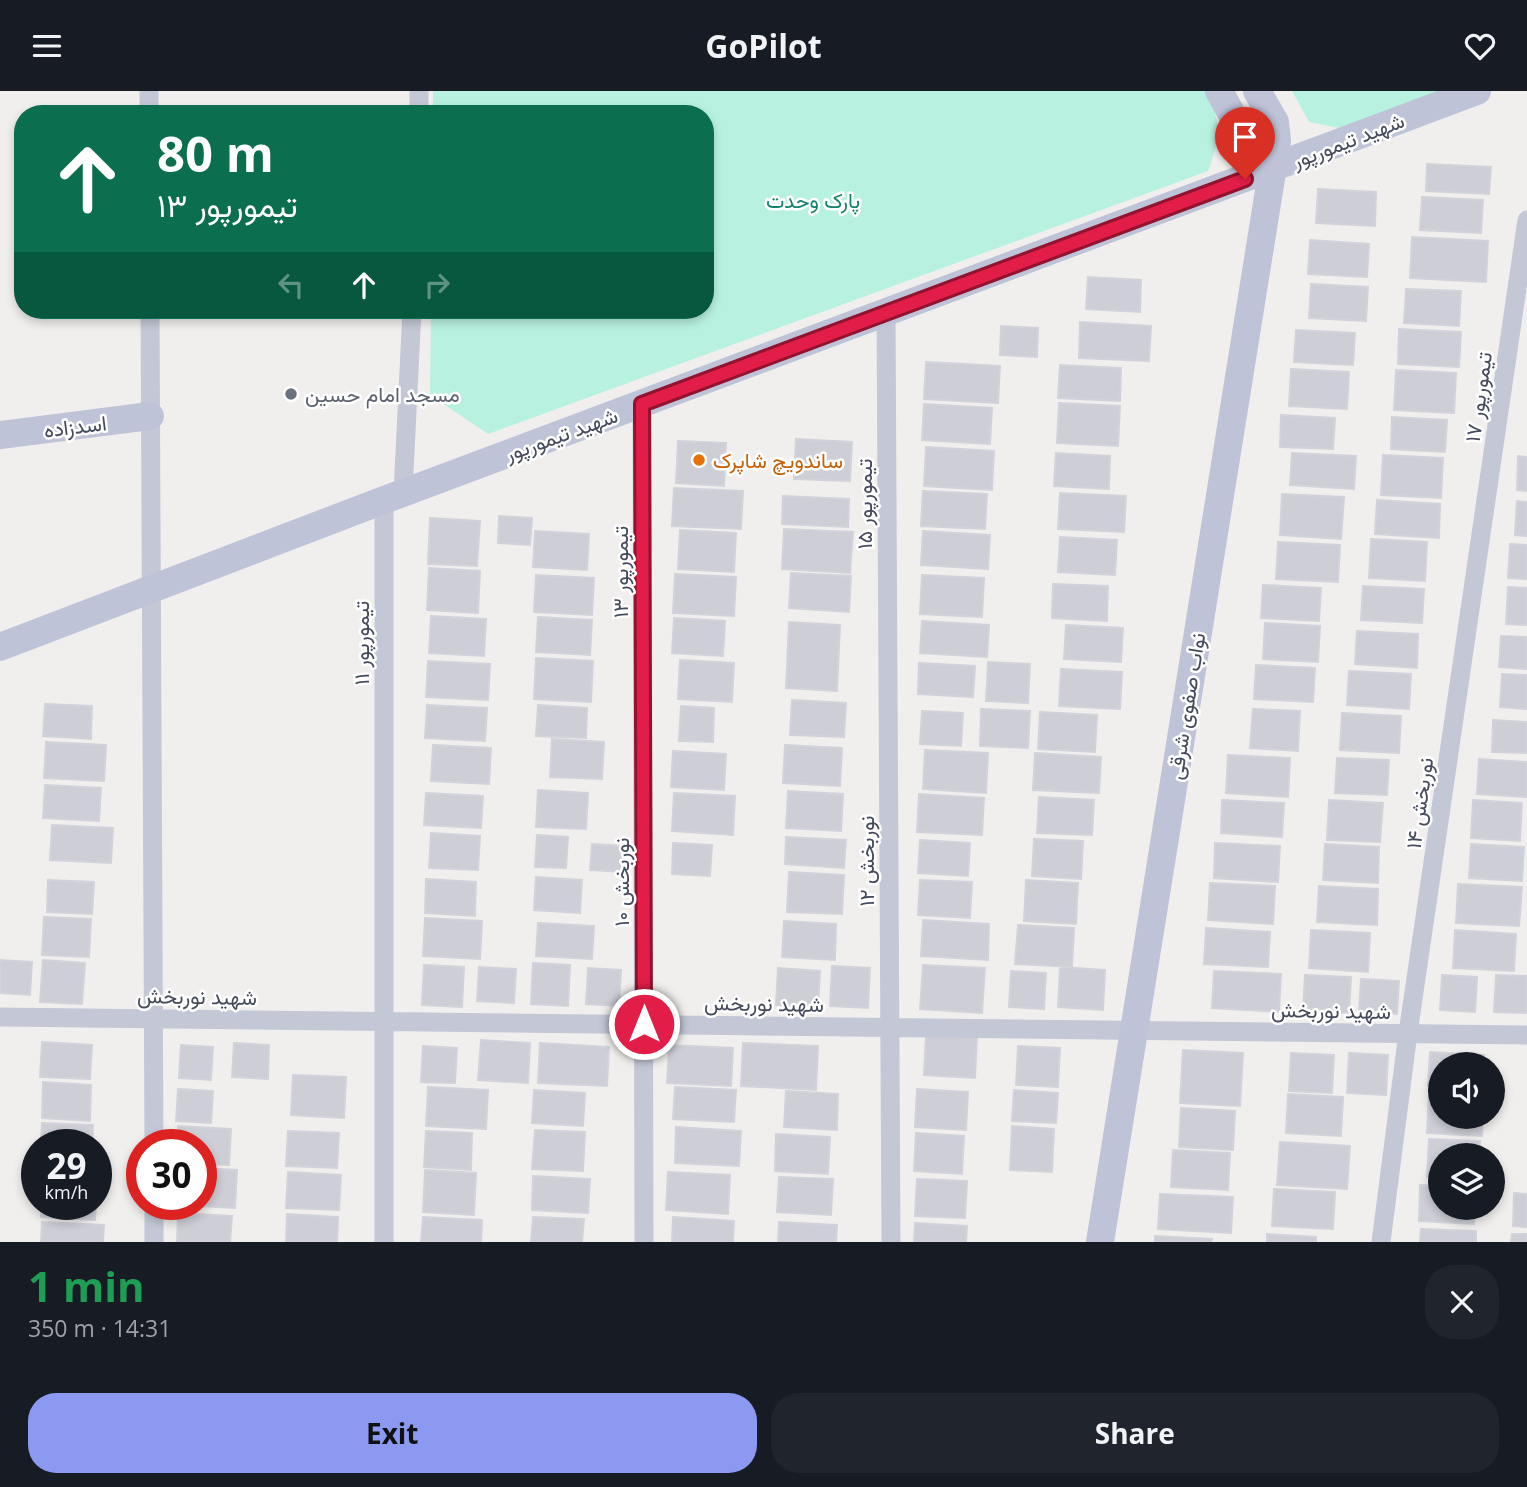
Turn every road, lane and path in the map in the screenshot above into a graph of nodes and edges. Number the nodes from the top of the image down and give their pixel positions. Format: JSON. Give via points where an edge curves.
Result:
{"nodes":[{"id":1,"x":1219,"y":91,"type":"edge"},
{"id":2,"x":1257,"y":91,"type":"edge"},
{"id":3,"x":1477,"y":91,"type":"edge"},
{"id":4,"x":1271,"y":169,"type":"junction"},
{"id":5,"x":1527,"y":220,"type":"edge"},
{"id":6,"x":886,"y":313,"type":"junction"},
{"id":7,"x":150,"y":319,"type":"edge"},
{"id":8,"x":411,"y":319,"type":"edge"},
{"id":9,"x":642,"y":404,"type":"junction"},
{"id":10,"x":150,"y":416,"type":"junction"},
{"id":11,"x":0,"y":435,"type":"edge"},
{"id":12,"x":394,"y":496,"type":"junction"},
{"id":13,"x":1475,"y":580,"type":"joint"},
{"id":14,"x":151,"y":589,"type":"junction"},
{"id":15,"x":0,"y":647,"type":"edge"},
{"id":16,"x":888,"y":694,"type":"joint"},
{"id":17,"x":643,"y":739,"type":"joint"},
{"id":18,"x":0,"y":1017,"type":"edge"},
{"id":19,"x":153,"y":1018,"type":"junction"},
{"id":20,"x":384,"y":1021,"type":"junction"},
{"id":21,"x":644,"y":1024,"type":"junction"},
{"id":22,"x":890,"y":1027,"type":"junction"},
{"id":23,"x":1134,"y":1030,"type":"junction"},
{"id":24,"x":1408,"y":1033,"type":"junction"},
{"id":25,"x":1527,"y":1035,"type":"edge"},
{"id":26,"x":154,"y":1129,"type":"edge"},
{"id":27,"x":154,"y":1220,"type":"edge"},
{"id":28,"x":154,"y":1242,"type":"edge"},
{"id":29,"x":384,"y":1242,"type":"edge"},
{"id":30,"x":644,"y":1242,"type":"edge"},
{"id":31,"x":891,"y":1242,"type":"edge"},
{"id":32,"x":1100,"y":1242,"type":"edge"},
{"id":33,"x":1381,"y":1242,"type":"edge"}],
"edges":[{"from":1,"to":4,"type":"street","via":[[1245,138]]},
{"from":2,"to":4,"type":"street","name":"نواب صفوی شرقی","via":[[1275,123],[1278,141]]},
{"from":3,"to":4,"type":"street","name":"شهید تیمورپور"},
{"from":4,"to":6,"type":"street","name":"شهید تیمورپور"},
{"from":4,"to":23,"type":"street","name":"نواب صفوی شرقی"},
{"from":5,"to":13,"type":"street","name":"تیمورپور ۱۷"},
{"from":6,"to":9,"type":"street","name":"شهید تیمورپور"},
{"from":6,"to":16,"type":"street","name":"تیمورپور ۱۵"},
{"from":7,"to":10,"type":"street"},
{"from":8,"to":12,"type":"street","name":"تیمورپور ۱۱"},
{"from":9,"to":12,"type":"street","name":"شهید تیمورپور"},
{"from":9,"to":17,"type":"street","name":"تیمورپور ۱۳"},
{"from":10,"to":11,"type":"street","name":"اسدزاده"},
{"from":10,"to":14,"type":"street"},
{"from":12,"to":14,"type":"street","name":"شهید تیمورپور"},
{"from":12,"to":20,"type":"street","name":"تیمورپور ۱۱","via":[[384,786]]},
{"from":13,"to":24,"type":"street","name":"نوربخش ۱۴"},
{"from":14,"to":15,"type":"street","name":"شهید تیمورپور"},
{"from":14,"to":19,"type":"street"},
{"from":16,"to":22,"type":"street","name":"نوربخش ۱۲"},
{"from":17,"to":21,"type":"street","name":"نوربخش ۱۰"},
{"from":18,"to":19,"type":"street","name":"شهید نوربخش"},
{"from":19,"to":20,"type":"street","name":"شهید نوربخش"},
{"from":19,"to":26,"type":"street"},
{"from":20,"to":21,"type":"street","name":"شهید نوربخش"},
{"from":20,"to":29,"type":"street","name":"تیمورپور ۱۱"},
{"from":21,"to":22,"type":"street","name":"شهید نوربخش"},
{"from":21,"to":30,"type":"street","name":"نوربخش ۱۰"},
{"from":22,"to":23,"type":"street","name":"شهید نوربخش"},
{"from":22,"to":31,"type":"street","name":"نوربخش ۱۲"},
{"from":23,"to":24,"type":"street","name":"شهید نوربخش"},
{"from":23,"to":32,"type":"street","name":"نواب صفوی شرقی"},
{"from":24,"to":25,"type":"street","name":"شهید نوربخش"},
{"from":24,"to":33,"type":"street","name":"نوربخش ۱۴"},
{"from":27,"to":28,"type":"street"}]}
